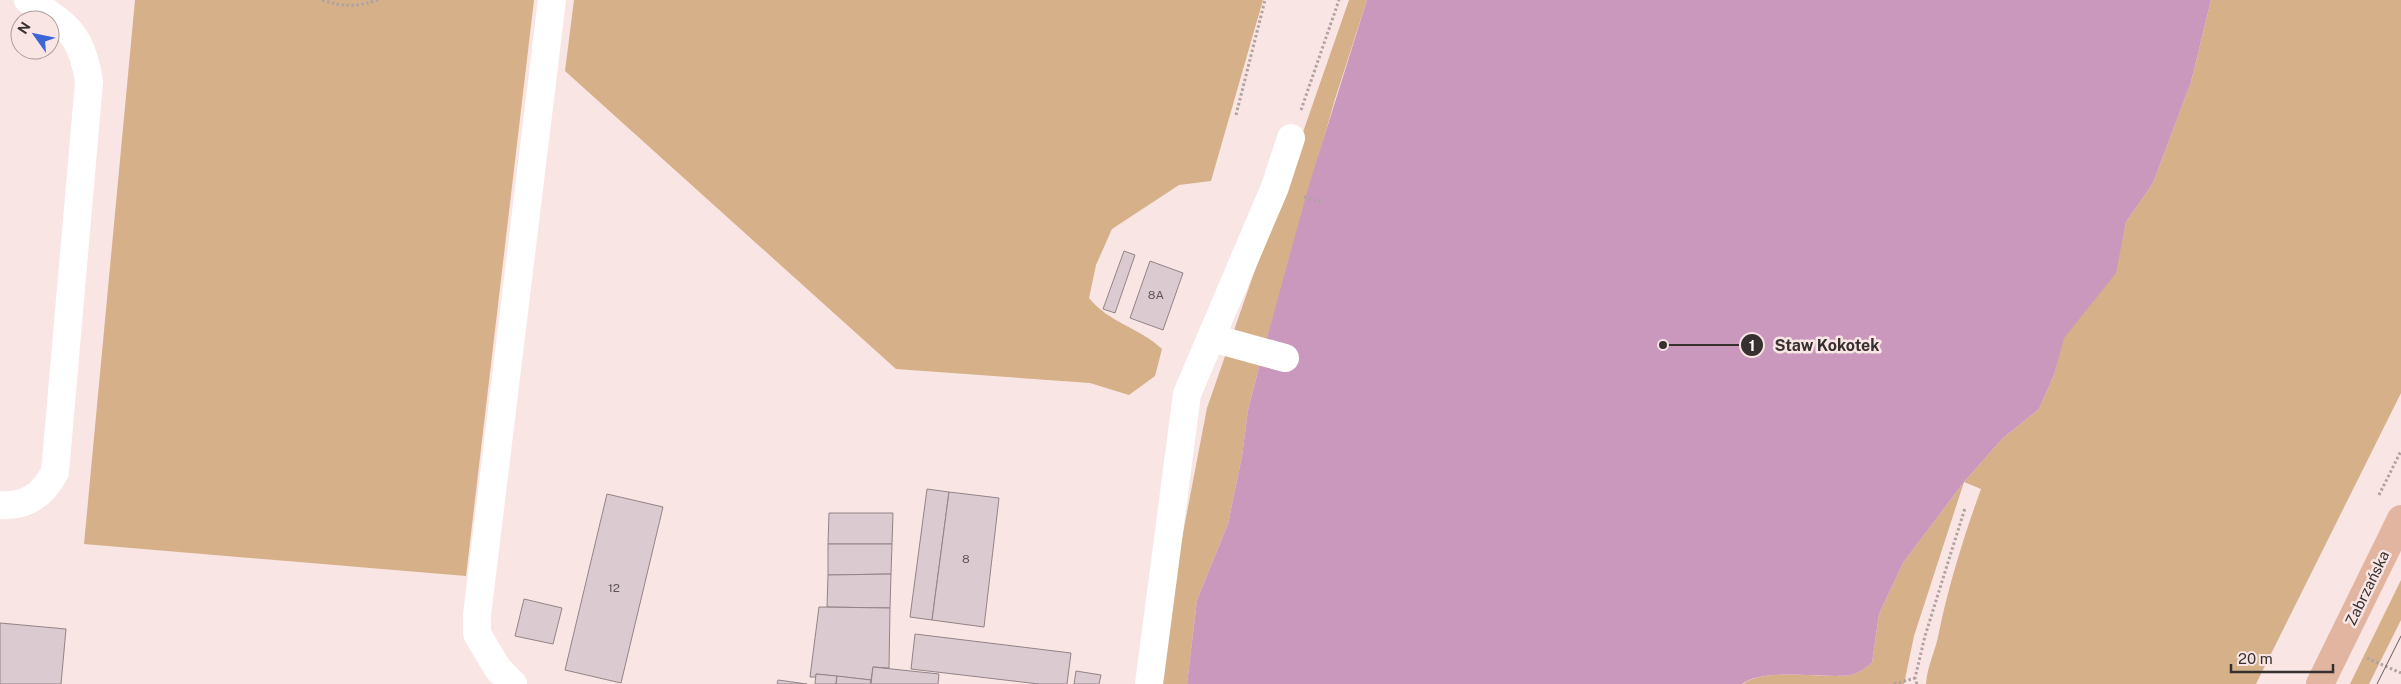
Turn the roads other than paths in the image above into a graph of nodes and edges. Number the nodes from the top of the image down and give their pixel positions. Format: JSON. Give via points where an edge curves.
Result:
{"nodes":[{"id":1,"x":28,"y":0,"type":"edge"},
{"id":2,"x":552,"y":0,"type":"edge"},
{"id":3,"x":1291,"y":138,"type":"road end"},
{"id":4,"x":1212,"y":338,"type":"junction"},
{"id":5,"x":1286,"y":358,"type":"dead end"},
{"id":6,"x":0,"y":504,"type":"edge"},
{"id":7,"x":2401,"y":520,"type":"edge"},
{"id":8,"x":513,"y":684,"type":"edge"},
{"id":9,"x":1149,"y":684,"type":"edge"},
{"id":10,"x":2320,"y":684,"type":"edge"}],
"edges":[{"from":1,"to":6,"type":"lane","via":[[60,20],[72,32],[82,48],[89,82],[55,472],[48,485],[30,501],[17,505]]},
{"from":2,"to":8,"type":"lane","via":[[477,615],[477,634],[498,669]]},
{"from":3,"to":4,"type":"lane","via":[[1275,187]]},
{"from":4,"to":5,"type":"lane"},
{"from":4,"to":9,"type":"lane","via":[[1187,394]]},
{"from":7,"to":10,"type":"main road","name":"Zabrzańska"}]}
